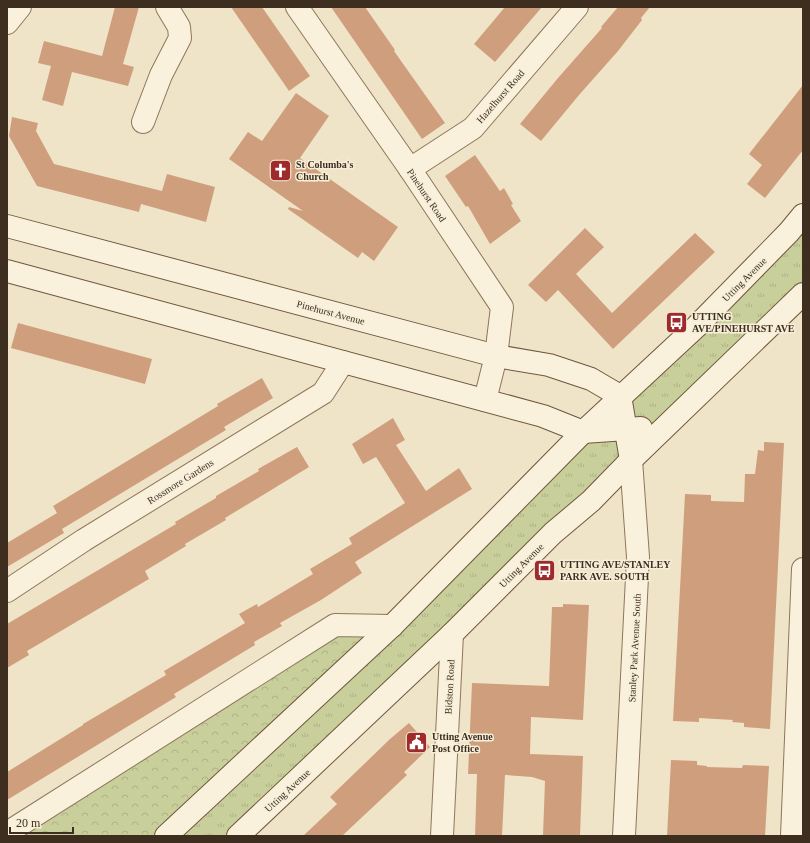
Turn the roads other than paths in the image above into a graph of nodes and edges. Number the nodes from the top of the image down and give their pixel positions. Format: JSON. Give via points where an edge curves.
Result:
{"nodes":[{"id":1,"x":167,"y":7,"type":"edge"},
{"id":2,"x":297,"y":7,"type":"edge"},
{"id":3,"x":577,"y":7,"type":"edge"},
{"id":4,"x":143,"y":122,"type":"dead end"},
{"id":5,"x":410,"y":169,"type":"junction"},
{"id":6,"x":803,"y":215,"type":"edge"},
{"id":7,"x":7,"y":226,"type":"edge"},
{"id":8,"x":7,"y":271,"type":"edge"},
{"id":9,"x":803,"y":294,"type":"edge"},
{"id":10,"x":496,"y":356,"type":"junction"},
{"id":11,"x":343,"y":362,"type":"junction"},
{"id":12,"x":620,"y":396,"type":"junction"},
{"id":13,"x":485,"y":400,"type":"junction"},
{"id":14,"x":666,"y":426,"type":"junction"},
{"id":15,"x":626,"y":429,"type":"junction"},
{"id":16,"x":583,"y":432,"type":"junction"},
{"id":17,"x":631,"y":460,"type":"junction"},
{"id":18,"x":803,"y":569,"type":"edge"},
{"id":19,"x":7,"y":591,"type":"edge"},
{"id":20,"x":392,"y":626,"type":"junction"},
{"id":21,"x":452,"y":634,"type":"junction"},
{"id":22,"x":7,"y":833,"type":"edge"},
{"id":23,"x":166,"y":836,"type":"edge"},
{"id":24,"x":238,"y":836,"type":"edge"},
{"id":25,"x":442,"y":836,"type":"edge"},
{"id":26,"x":624,"y":836,"type":"edge"},
{"id":27,"x":792,"y":836,"type":"edge"}],
"edges":[{"from":1,"to":4,"type":"street","via":[[179,27],[180,38],[161,75]]},
{"from":2,"to":5,"type":"street","name":"Pinehurst Road"},
{"from":3,"to":5,"type":"street","name":"Hazelhurst Road","via":[[473,128]]},
{"from":5,"to":10,"type":"street","name":"Pinehurst Road","via":[[502,307]]},
{"from":6,"to":12,"type":"street","name":"Utting Avenue","via":[[696,327]]},
{"from":7,"to":10,"type":"street","name":"Pinehurst Avenue"},
{"from":8,"to":11,"type":"street"},
{"from":9,"to":14,"type":"street","name":"Utting Avenue"},
{"from":10,"to":12,"type":"street","name":"Pinehurst Avenue","via":[[549,365],[591,379]]},
{"from":10,"to":13,"type":"street","name":"Pinehurst Road"},
{"from":11,"to":13,"type":"street"},
{"from":11,"to":19,"type":"street","name":"Rossmore Gardens","via":[[323,394],[84,540]]},
{"from":12,"to":15,"type":"street"},
{"from":12,"to":16,"type":"street","name":"Utting Avenue"},
{"from":13,"to":16,"type":"street","via":[[543,416]]},
{"from":14,"to":15,"type":"street"},
{"from":14,"to":17,"type":"street","name":"Utting Avenue"},
{"from":15,"to":16,"type":"street"},
{"from":15,"to":17,"type":"street"},
{"from":16,"to":20,"type":"street","name":"Utting Avenue"},
{"from":17,"to":21,"type":"street","name":"Utting Avenue","via":[[553,533]]},
{"from":17,"to":26,"type":"street","name":"Stanley Park Avenue South","via":[[638,557]]},
{"from":18,"to":27,"type":"street"},
{"from":20,"to":22,"type":"street","via":[[335,625]]},
{"from":20,"to":23,"type":"street","name":"Utting Avenue"},
{"from":21,"to":24,"type":"street","name":"Utting Avenue"},
{"from":21,"to":25,"type":"street","name":"Bidston Road"}]}
